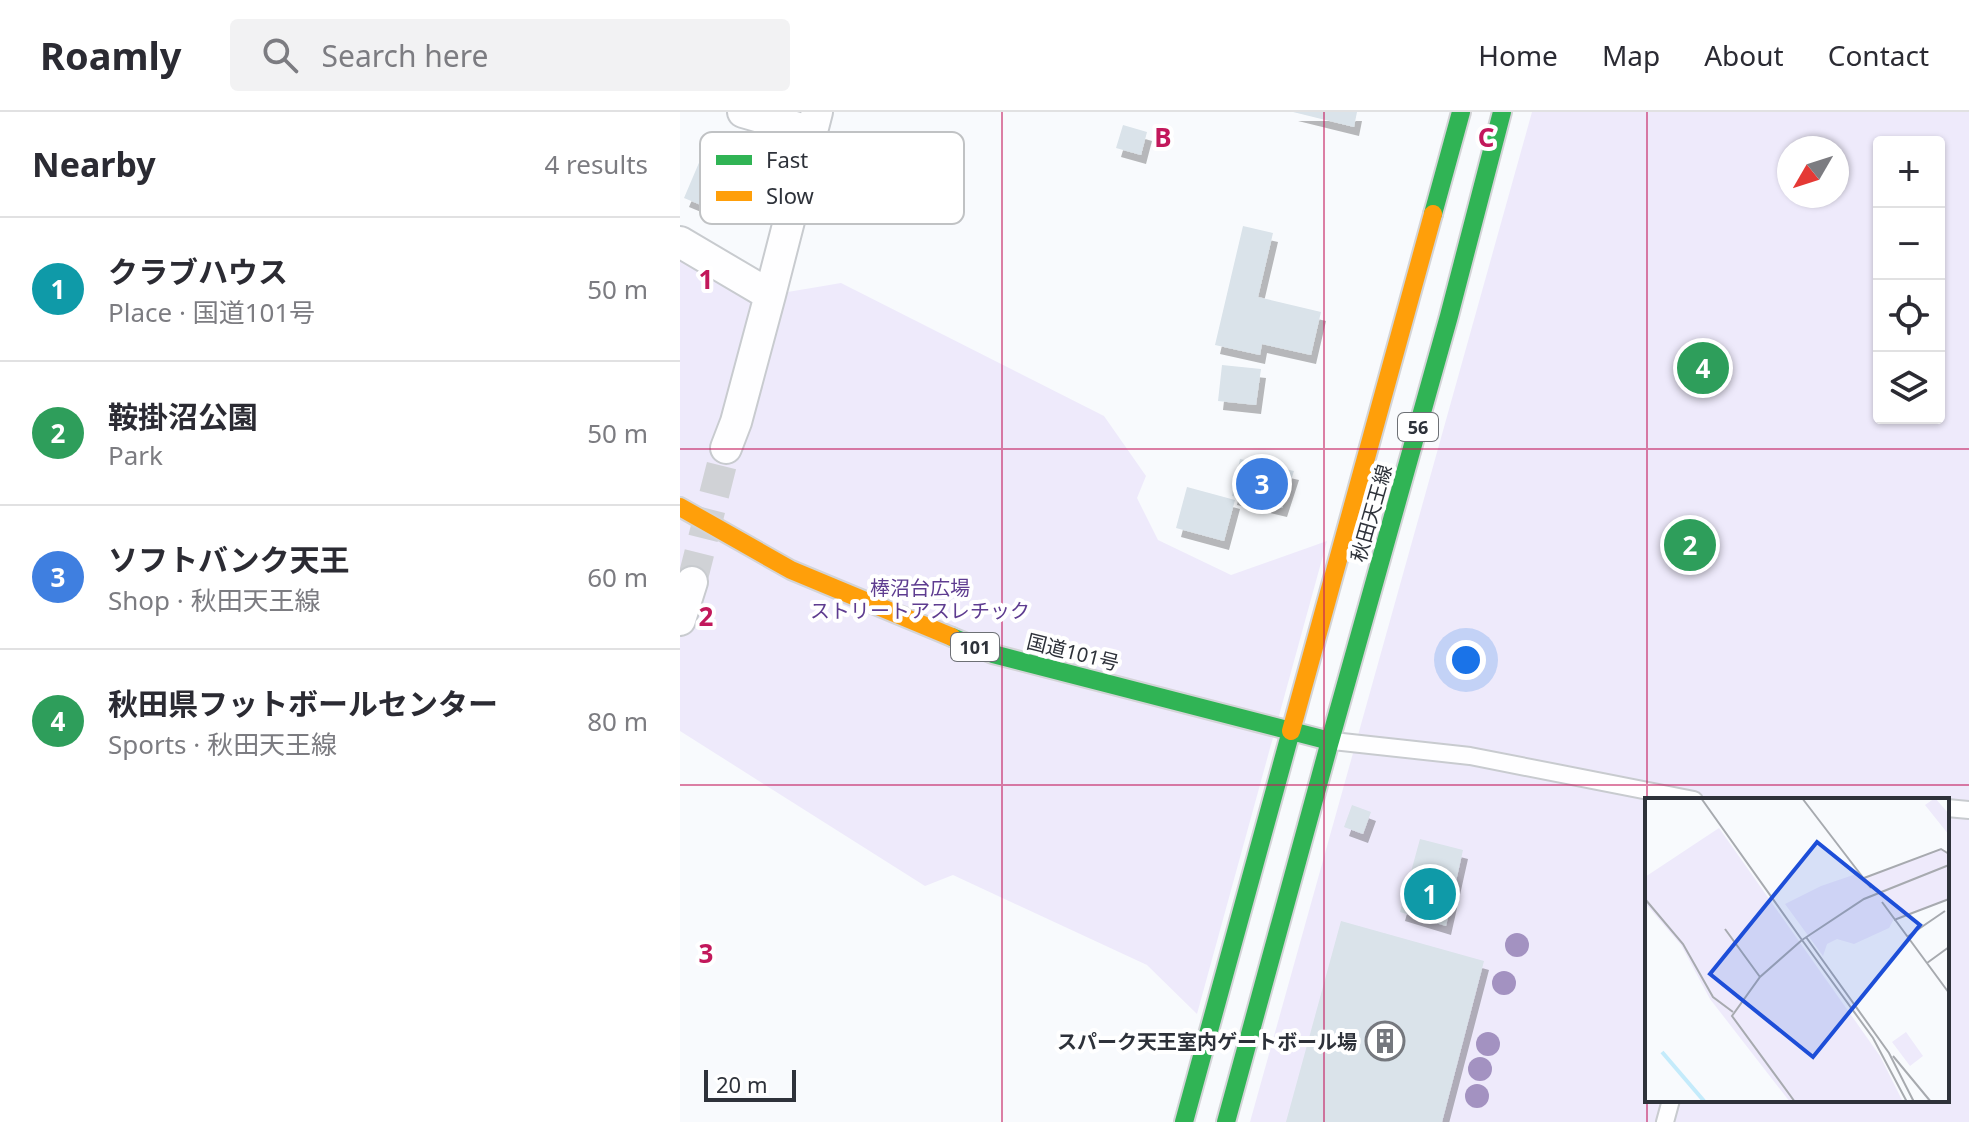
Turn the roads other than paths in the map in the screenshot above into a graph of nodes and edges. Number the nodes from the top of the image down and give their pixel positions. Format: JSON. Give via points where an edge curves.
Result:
{"nodes":[{"id":1,"x":743,"y":112,"type":"edge"},
{"id":2,"x":1461,"y":112,"type":"edge"},
{"id":3,"x":1502,"y":112,"type":"edge"},
{"id":4,"x":814,"y":122,"type":"edge"},
{"id":5,"x":788,"y":224,"type":"edge"},
{"id":6,"x":680,"y":242,"type":"edge"},
{"id":7,"x":770,"y":295,"type":"junction"},
{"id":8,"x":726,"y":448,"type":"tunnel mouth"},
{"id":9,"x":680,"y":507,"type":"edge"},
{"id":10,"x":692,"y":582,"type":"tunnel mouth"},
{"id":11,"x":680,"y":620,"type":"edge"},
{"id":12,"x":1291,"y":731,"type":"junction"},
{"id":13,"x":1330,"y":741,"type":"junction"},
{"id":14,"x":1684,"y":798,"type":"edge"},
{"id":15,"x":1949,"y":808,"type":"edge"},
{"id":16,"x":1969,"y":810,"type":"edge"},
{"id":17,"x":1670,"y":1102,"type":"edge"},
{"id":18,"x":1184,"y":1122,"type":"edge"},
{"id":19,"x":1226,"y":1122,"type":"edge"},
{"id":20,"x":1665,"y":1122,"type":"edge"}],
"edges":[{"from":1,"to":4,"type":"street"},
{"from":2,"to":12,"type":"main road","name":"秋田天王線","number":"56"},
{"from":3,"to":13,"type":"main road","name":"秋田天王線","number":"56"},
{"from":5,"to":7,"type":"street"},
{"from":6,"to":7,"type":"street"},
{"from":7,"to":8,"type":"street"},
{"from":9,"to":12,"type":"main road","name":"国道101号","number":"101","via":[[791,570],[993,654]]},
{"from":10,"to":11,"type":"street"},
{"from":12,"to":13,"type":"main road","name":"国道101号","number":"101"},
{"from":12,"to":18,"type":"main road"},
{"from":13,"to":14,"type":"lane","via":[[1470,756]]},
{"from":13,"to":19,"type":"main road"},
{"from":15,"to":16,"type":"lane"},
{"from":17,"to":20,"type":"lane"}]}
